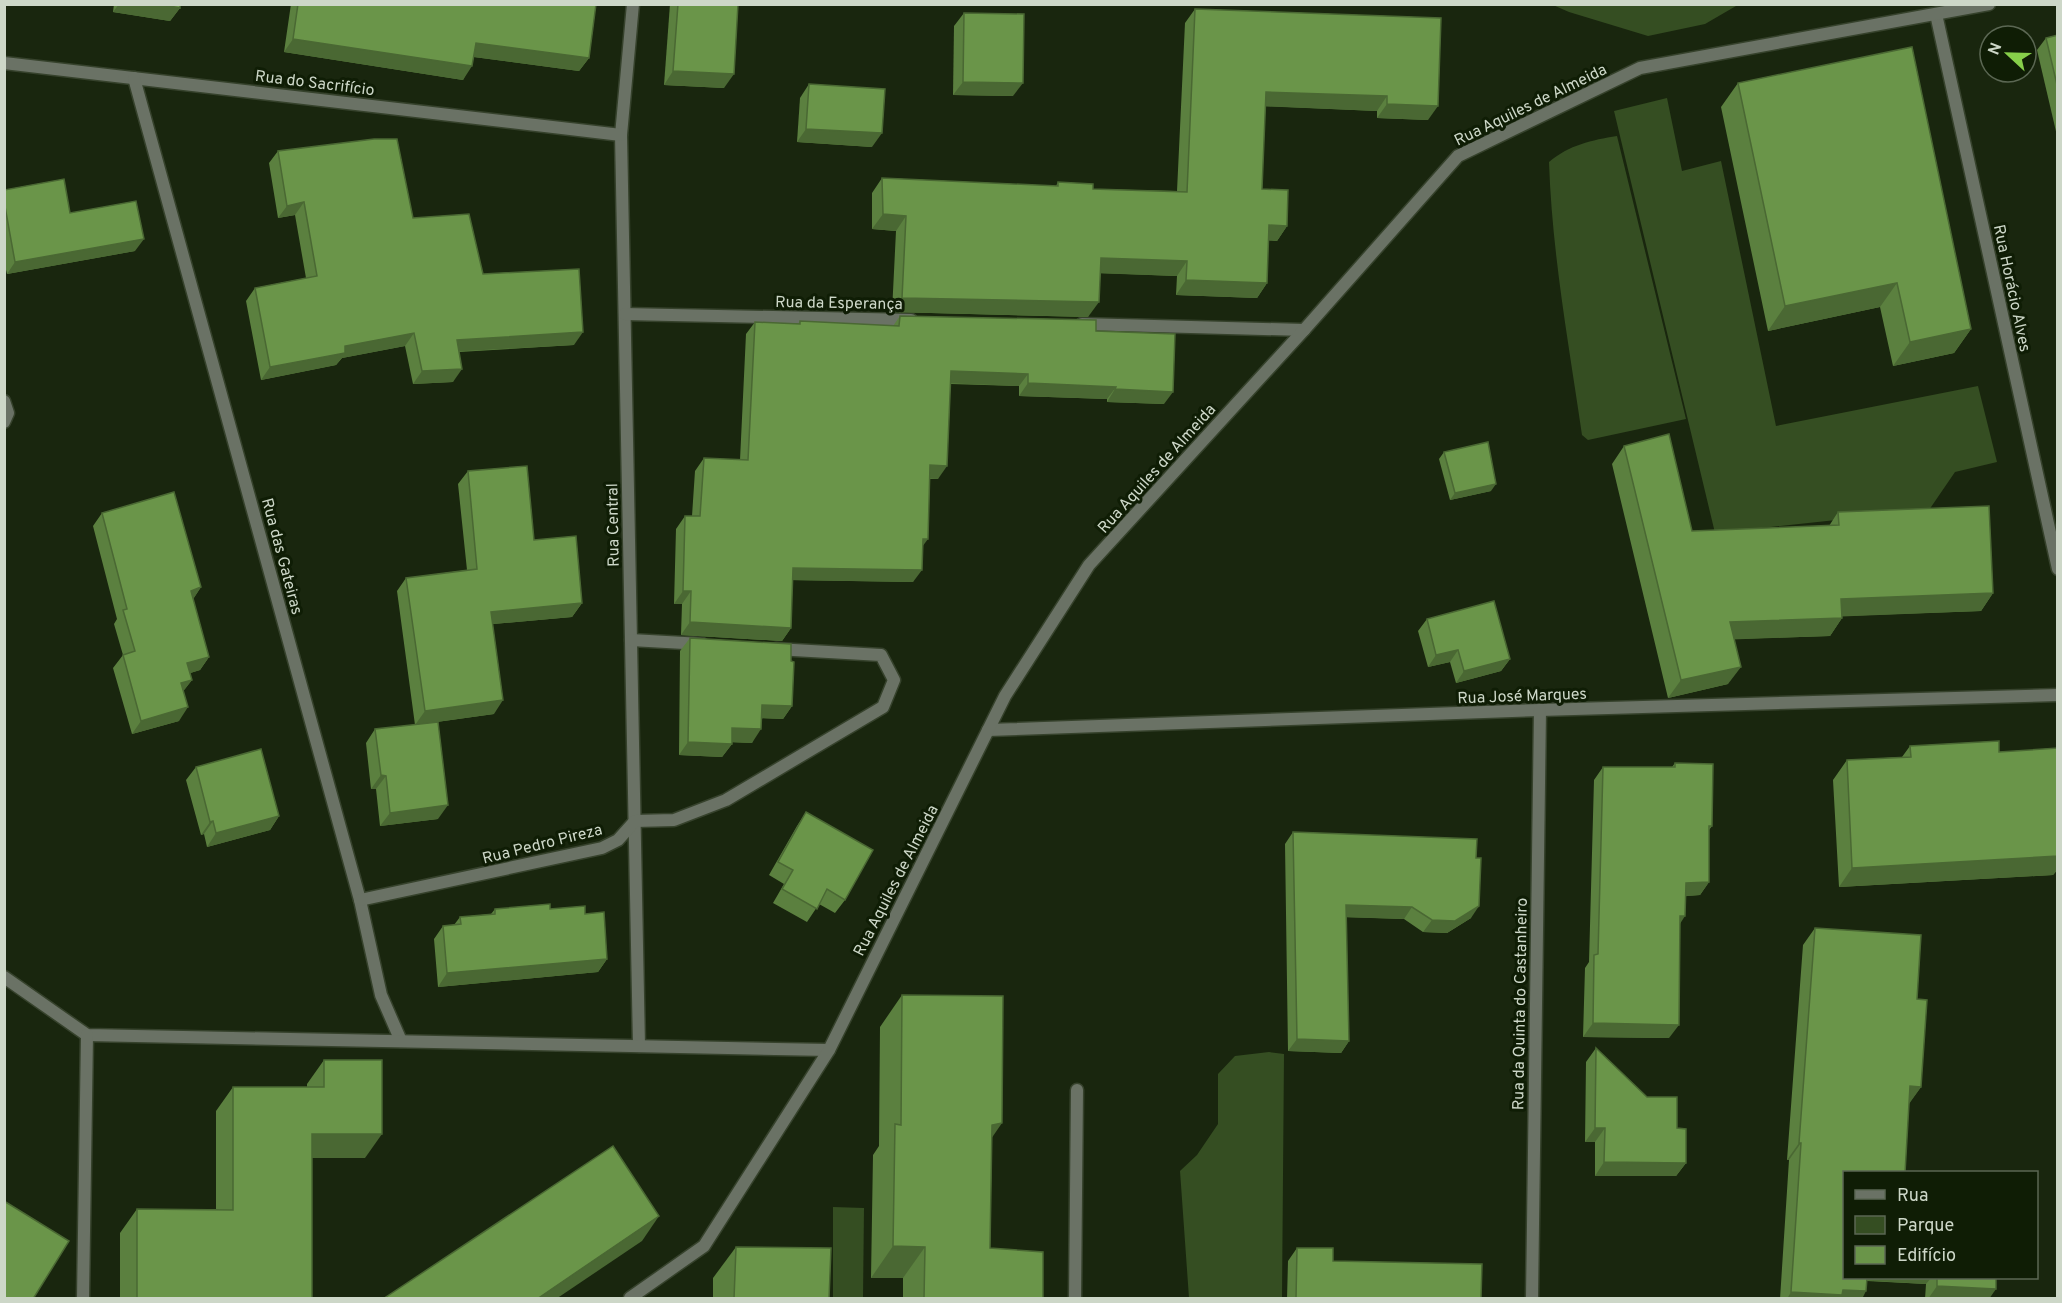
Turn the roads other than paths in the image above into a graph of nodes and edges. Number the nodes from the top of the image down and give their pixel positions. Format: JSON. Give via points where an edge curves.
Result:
{"nodes":[{"id":1,"x":633,"y":4,"type":"edge"},
{"id":2,"x":1989,"y":4,"type":"edge"},
{"id":3,"x":1936,"y":14,"type":"junction"},
{"id":4,"x":4,"y":63,"type":"edge"},
{"id":5,"x":134,"y":78,"type":"junction"},
{"id":6,"x":621,"y":135,"type":"junction"},
{"id":7,"x":625,"y":314,"type":"junction"},
{"id":8,"x":923,"y":321,"type":"edge"},
{"id":9,"x":1066,"y":324,"type":"edge"},
{"id":10,"x":1304,"y":330,"type":"junction"},
{"id":11,"x":4,"y":402,"type":"edge"},
{"id":12,"x":4,"y":422,"type":"edge"},
{"id":13,"x":2058,"y":569,"type":"edge"},
{"id":14,"x":631,"y":640,"type":"junction"},
{"id":15,"x":714,"y":645,"type":"edge"},
{"id":16,"x":762,"y":648,"type":"edge"},
{"id":17,"x":2058,"y":695,"type":"edge"},
{"id":18,"x":1540,"y":710,"type":"junction"},
{"id":19,"x":988,"y":730,"type":"junction"},
{"id":20,"x":635,"y":821,"type":"junction"},
{"id":21,"x":360,"y":900,"type":"junction"},
{"id":22,"x":4,"y":977,"type":"edge"},
{"id":23,"x":87,"y":1035,"type":"junction"},
{"id":24,"x":401,"y":1041,"type":"junction"},
{"id":25,"x":639,"y":1046,"type":"junction"},
{"id":26,"x":829,"y":1050,"type":"junction"},
{"id":27,"x":1077,"y":1090,"type":"dead end"},
{"id":28,"x":83,"y":1299,"type":"edge"},
{"id":29,"x":630,"y":1299,"type":"edge"},
{"id":30,"x":1075,"y":1299,"type":"edge"},
{"id":31,"x":1532,"y":1299,"type":"edge"}],
"edges":[{"from":1,"to":6,"type":"street","name":"Rua Central"},
{"from":2,"to":3,"type":"street","name":"Rua Aquiles de Almeida"},
{"from":3,"to":10,"type":"street","name":"Rua Aquiles de Almeida","via":[[1640,68],[1458,156]]},
{"from":3,"to":13,"type":"street","name":"Rua Horácio Alves"},
{"from":4,"to":5,"type":"street","name":"Rua do Sacrifício"},
{"from":5,"to":6,"type":"street","name":"Rua do Sacrifício"},
{"from":5,"to":21,"type":"street","name":"Rua das Gateiras"},
{"from":6,"to":7,"type":"street","name":"Rua Central"},
{"from":7,"to":8,"type":"street","name":"Rua da Esperança"},
{"from":7,"to":14,"type":"street","name":"Rua Central"},
{"from":9,"to":10,"type":"street"},
{"from":10,"to":19,"type":"street","name":"Rua Aquiles de Almeida","via":[[1089,565],[1005,696]]},
{"from":11,"to":12,"type":"street","via":[[8,413]]},
{"from":14,"to":15,"type":"street"},
{"from":14,"to":20,"type":"street","name":"Rua Central"},
{"from":16,"to":20,"type":"street","via":[[881,655],[894,680],[883,707],[726,800],[674,820]]},
{"from":17,"to":18,"type":"street","name":"Rua José Marques"},
{"from":18,"to":19,"type":"street","name":"Rua José Marques"},
{"from":18,"to":31,"type":"street","name":"Rua da Quinta do Castanheiro"},
{"from":19,"to":26,"type":"street","name":"Rua Aquiles de Almeida"},
{"from":20,"to":21,"type":"street","name":"Rua Pedro Pireza","via":[[618,840],[602,848]]},
{"from":20,"to":25,"type":"street","name":"Rua Central"},
{"from":21,"to":24,"type":"street","name":"Rua das Gateiras","via":[[381,995]]},
{"from":22,"to":23,"type":"street"},
{"from":23,"to":24,"type":"street"},
{"from":23,"to":28,"type":"street"},
{"from":24,"to":25,"type":"street"},
{"from":25,"to":26,"type":"street"},
{"from":26,"to":29,"type":"street","name":"Rua Aquiles de Almeida","via":[[704,1246]]},
{"from":27,"to":30,"type":"street"}]}
